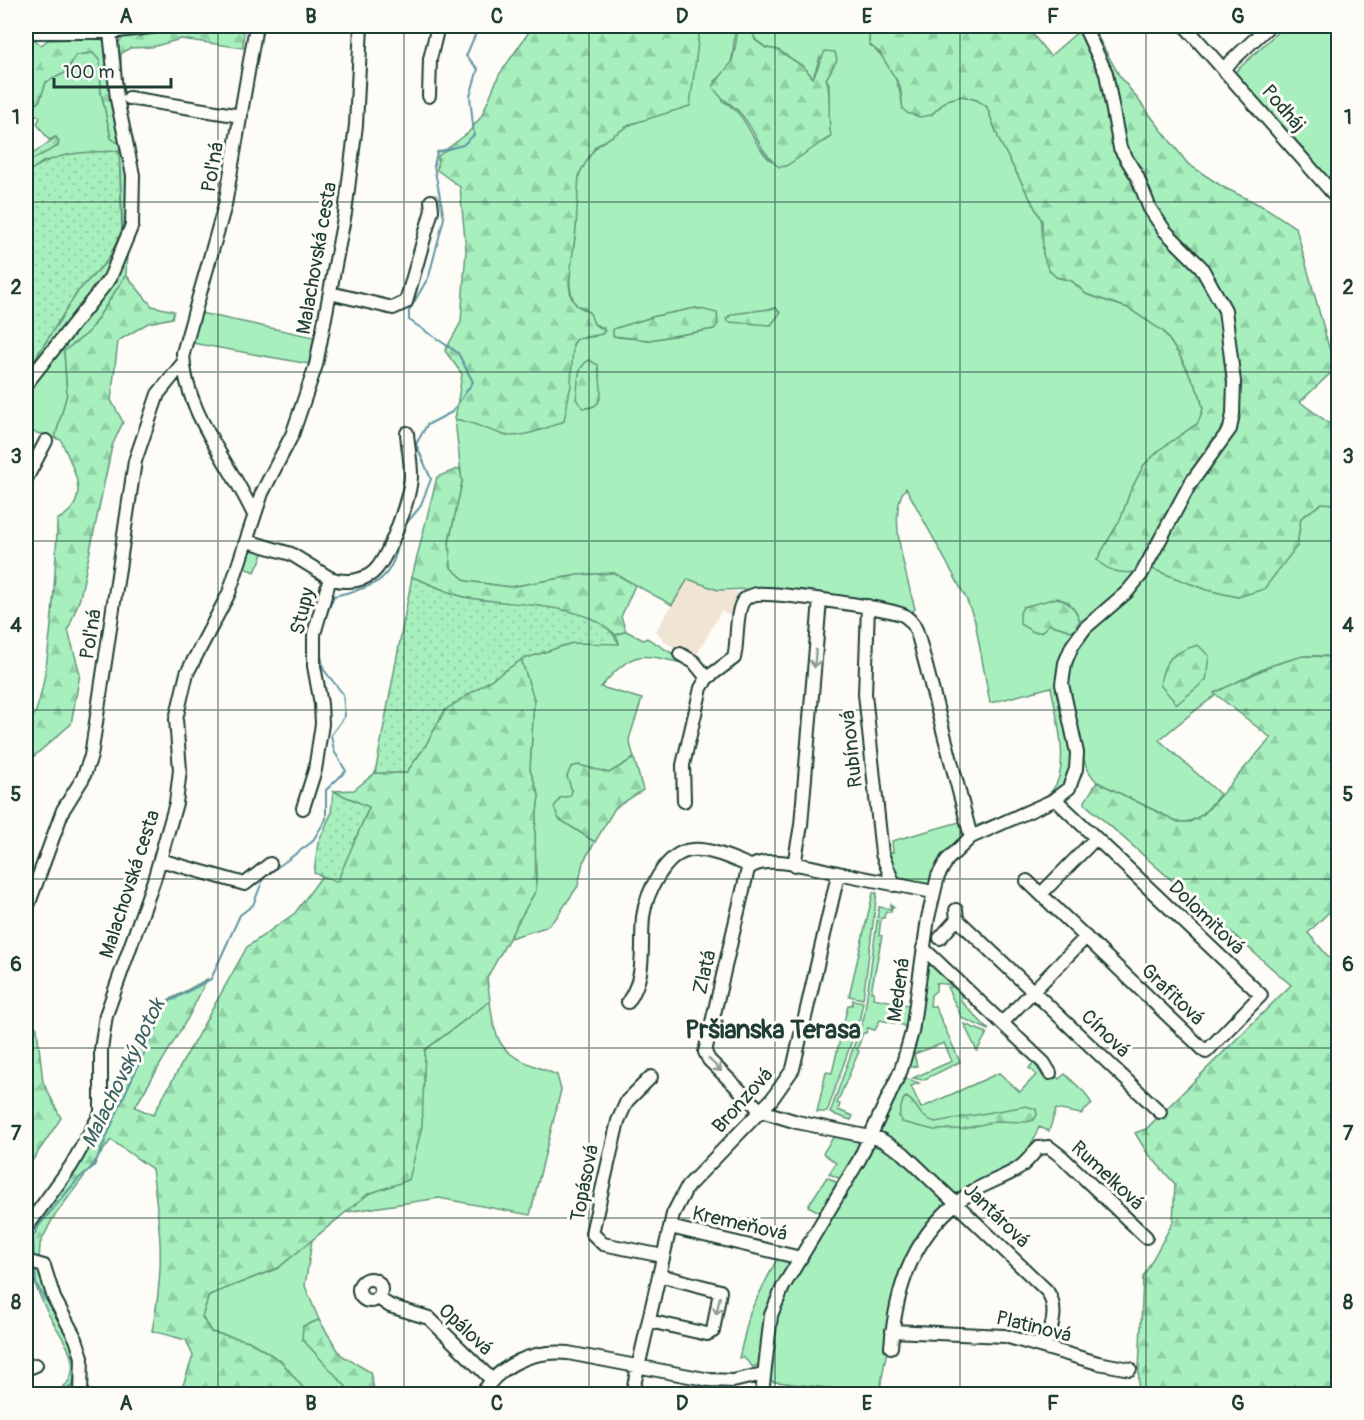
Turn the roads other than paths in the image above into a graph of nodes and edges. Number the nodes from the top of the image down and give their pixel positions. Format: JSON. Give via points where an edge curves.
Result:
{"nodes":[{"id":1,"x":159,"y":26,"type":"edge"},
{"id":2,"x":256,"y":26,"type":"edge"},
{"id":3,"x":361,"y":26,"type":"edge"},
{"id":4,"x":438,"y":26,"type":"edge"},
{"id":5,"x":1084,"y":26,"type":"edge"},
{"id":6,"x":1185,"y":26,"type":"edge"},
{"id":7,"x":1269,"y":26,"type":"edge"},
{"id":8,"x":28,"y":32,"type":"edge"},
{"id":9,"x":110,"y":32,"type":"junction"},
{"id":10,"x":1223,"y":69,"type":"junction"},
{"id":11,"x":429,"y":96,"type":"dead end"},
{"id":12,"x":129,"y":98,"type":"dead end"},
{"id":13,"x":241,"y":116,"type":"junction"},
{"id":14,"x":1338,"y":200,"type":"edge"},
{"id":15,"x":432,"y":201,"type":"dead end"},
{"id":16,"x":330,"y":293,"type":"junction"},
{"id":17,"x":183,"y":363,"type":"junction"},
{"id":18,"x":26,"y":384,"type":"edge"},
{"id":19,"x":407,"y":433,"type":"dead end"},
{"id":20,"x":45,"y":441,"type":"dead end"},
{"id":21,"x":26,"y":479,"type":"edge"},
{"id":22,"x":255,"y":498,"type":"junction"},
{"id":23,"x":247,"y":541,"type":"junction"},
{"id":24,"x":330,"y":578,"type":"junction"},
{"id":25,"x":820,"y":600,"type":"junction"},
{"id":26,"x":868,"y":606,"type":"junction"},
{"id":27,"x":680,"y":654,"type":"dead end"},
{"id":28,"x":707,"y":678,"type":"junction"},
{"id":29,"x":1055,"y":800,"type":"junction"},
{"id":30,"x":684,"y":801,"type":"dead end"},
{"id":31,"x":303,"y":808,"type":"dead end"},
{"id":32,"x":971,"y":837,"type":"junction"},
{"id":33,"x":1096,"y":838,"type":"junction"},
{"id":34,"x":160,"y":860,"type":"junction"},
{"id":35,"x":270,"y":864,"type":"dead end"},
{"id":36,"x":794,"y":865,"type":"junction"},
{"id":37,"x":750,"y":866,"type":"junction"},
{"id":38,"x":843,"y":874,"type":"junction"},
{"id":39,"x":1027,"y":881,"type":"dead end"},
{"id":40,"x":894,"y":885,"type":"junction"},
{"id":41,"x":933,"y":892,"type":"junction"},
{"id":42,"x":1041,"y":894,"type":"junction"},
{"id":43,"x":26,"y":911,"type":"edge"},
{"id":44,"x":1086,"y":937,"type":"junction"},
{"id":45,"x":940,"y":938,"type":"dead end"},
{"id":46,"x":923,"y":948,"type":"junction"},
{"id":47,"x":1033,"y":991,"type":"junction"},
{"id":48,"x":628,"y":1002,"type":"dead end"},
{"id":49,"x":1002,"y":1023,"type":"junction"},
{"id":50,"x":1233,"y":1024,"type":"joint"},
{"id":51,"x":1050,"y":1073,"type":"dead end"},
{"id":52,"x":651,"y":1077,"type":"dead end"},
{"id":53,"x":1157,"y":1104,"type":"dead end"},
{"id":54,"x":761,"y":1111,"type":"junction"},
{"id":55,"x":871,"y":1137,"type":"junction"},
{"id":56,"x":956,"y":1203,"type":"junction"},
{"id":57,"x":670,"y":1227,"type":"junction"},
{"id":58,"x":26,"y":1228,"type":"edge"},
{"id":59,"x":1146,"y":1237,"type":"dead end"},
{"id":60,"x":663,"y":1256,"type":"junction"},
{"id":61,"x":801,"y":1258,"type":"junction"},
{"id":62,"x":31,"y":1262,"type":"edge"},
{"id":63,"x":659,"y":1275,"type":"junction"},
{"id":64,"x":378,"y":1298,"type":"dead end"},
{"id":65,"x":649,"y":1321,"type":"junction"},
{"id":66,"x":892,"y":1331,"type":"junction"},
{"id":67,"x":1045,"y":1346,"type":"junction"},
{"id":68,"x":891,"y":1347,"type":"dead end"},
{"id":69,"x":638,"y":1368,"type":"junction"},
{"id":70,"x":1130,"y":1369,"type":"dead end"},
{"id":71,"x":763,"y":1374,"type":"junction"},
{"id":72,"x":492,"y":1380,"type":"junction"},
{"id":73,"x":81,"y":1395,"type":"edge"},
{"id":74,"x":482,"y":1395,"type":"edge"},
{"id":75,"x":632,"y":1395,"type":"edge"},
{"id":76,"x":762,"y":1395,"type":"edge"}],
"edges":[{"from":1,"to":9,"type":"street"},
{"from":2,"to":13,"type":"street","name":"Poľná"},
{"from":3,"to":16,"type":"street","name":"Malachovská cesta","via":[[354,140]]},
{"from":4,"to":11,"type":"street","via":[[430,59]]},
{"from":5,"to":29,"type":"street","via":[[1106,73],[1120,148],[1156,220],[1201,267],[1225,310],[1234,382],[1233,414],[1230,429],[1190,484],[1141,575],[1085,628],[1072,646],[1062,684],[1077,753],[1076,769],[1069,788]]},
{"from":6,"to":10,"type":"street","name":"Podháj"},
{"from":7,"to":10,"type":"street"},
{"from":8,"to":9,"type":"street"},
{"from":9,"to":18,"type":"street","via":[[117,99],[133,175],[132,225],[110,278]]},
{"from":10,"to":14,"type":"street","name":"Podháj"},
{"from":12,"to":13,"type":"street"},
{"from":13,"to":17,"type":"street","name":"Poľná","via":[[222,216],[189,323]]},
{"from":15,"to":16,"type":"street","via":[[406,302],[393,308]]},
{"from":16,"to":22,"type":"street","name":"Malachovská cesta","via":[[308,392],[280,461]]},
{"from":17,"to":22,"type":"street","name":"Poľná","via":[[186,383],[224,464]]},
{"from":17,"to":43,"type":"street","name":"Poľná","via":[[158,394],[135,461],[91,756],[83,778],[63,810]]},
{"from":19,"to":24,"type":"street","name":"Stupy","via":[[410,483],[403,512],[382,561],[362,578]]},
{"from":20,"to":21,"type":"street"},
{"from":22,"to":23,"type":"street","name":"Malachovská cesta"},
{"from":23,"to":24,"type":"street","via":[[291,554]]},
{"from":23,"to":34,"type":"street","name":"Malachovská cesta","via":[[229,593],[193,659],[183,688],[176,719],[179,785]]},
{"from":24,"to":31,"type":"street","name":"Stupy","via":[[314,634],[322,724],[315,770]]},
{"from":25,"to":26,"type":"street"},
{"from":25,"to":28,"type":"street","via":[[749,596],[740,607],[734,658]]},
{"from":25,"to":36,"type":"street","one_way":true,"via":[[801,825]]},
{"from":26,"to":32,"type":"street","via":[[905,616],[916,630]]},
{"from":26,"to":40,"type":"street","name":"Rubínová","via":[[865,694],[882,854]]},
{"from":27,"to":28,"type":"street","via":[[694,662]]},
{"from":28,"to":30,"type":"street","via":[[701,688],[682,765]]},
{"from":29,"to":32,"type":"street"},
{"from":29,"to":33,"type":"street","name":"Dolomitová"},
{"from":32,"to":41,"type":"street","via":[[946,860]]},
{"from":33,"to":42,"type":"street"},
{"from":33,"to":50,"type":"street","name":"Dolomitová","via":[[1261,995]]},
{"from":34,"to":35,"type":"street","via":[[245,884]]},
{"from":34,"to":58,"type":"street","name":"Malachovská cesta","via":[[106,1015],[100,1113],[71,1166]]},
{"from":36,"to":37,"type":"street","via":[[771,861]]},
{"from":36,"to":38,"type":"street"},
{"from":37,"to":48,"type":"street","via":[[693,850],[667,866],[645,907],[642,974]]},
{"from":37,"to":54,"type":"street","name":"Zlatá","one_way":true,"via":[[705,1052]]},
{"from":38,"to":40,"type":"street"},
{"from":38,"to":54,"type":"street","name":"Bronzová","via":[[835,881],[794,1069]]},
{"from":39,"to":42,"type":"street","name":"Grafitová"},
{"from":40,"to":41,"type":"street"},
{"from":41,"to":46,"type":"street"},
{"from":42,"to":44,"type":"street","name":"Grafitová"},
{"from":44,"to":47,"type":"street"},
{"from":44,"to":50,"type":"street","name":"Grafitová","via":[[1206,1052]]},
{"from":45,"to":47,"type":"street","name":"Cínová","via":[[957,914]]},
{"from":46,"to":49,"type":"street","name":"Medená"},
{"from":46,"to":55,"type":"street","name":"Medená","via":[[910,1042]]},
{"from":47,"to":49,"type":"street"},
{"from":47,"to":53,"type":"street","name":"Cínová"},
{"from":49,"to":51,"type":"street","name":"Medená"},
{"from":52,"to":60,"type":"street","name":"Topásová","via":[[627,1101],[618,1121],[592,1233],[603,1244]]},
{"from":54,"to":55,"type":"street"},
{"from":54,"to":57,"type":"street","name":"Bronzová","via":[[687,1187]]},
{"from":55,"to":56,"type":"street","name":"Jantárová","via":[[903,1153]]},
{"from":55,"to":61,"type":"street","name":"Medená"},
{"from":56,"to":59,"type":"street","name":"Rumelková","via":[[1019,1168],[1041,1147],[1049,1148]]},
{"from":56,"to":66,"type":"street","via":[[911,1260],[895,1303]]},
{"from":56,"to":67,"type":"street","name":"Jantárová","via":[[1051,1297],[1054,1313]]},
{"from":57,"to":60,"type":"street","name":"Bronzová"},
{"from":57,"to":61,"type":"street","name":"Kremeňová"},
{"from":60,"to":63,"type":"street","name":"Bronzová"},
{"from":61,"to":71,"type":"street","name":"Medená","via":[[771,1315]]},
{"from":62,"to":73,"type":"street","via":[[44,1266],[54,1299],[76,1339],[82,1357]]},
{"from":63,"to":65,"type":"street","name":"Bronzová"},
{"from":63,"to":65,"type":"street","one_way":true,"via":[[720,1290],[713,1331],[707,1334]]},
{"from":64,"to":72,"type":"street","name":"Opálová","via":[[390,1306],[429,1318]]},
{"from":65,"to":69,"type":"street","name":"Bronzová"},
{"from":66,"to":67,"type":"street","name":"Platinová","via":[[1005,1336]]},
{"from":66,"to":68,"type":"street"},
{"from":67,"to":70,"type":"street","name":"Platinová"},
{"from":69,"to":71,"type":"street","via":[[724,1382]]},
{"from":69,"to":72,"type":"street","name":"Opálová","via":[[549,1352],[522,1359]]},
{"from":69,"to":75,"type":"street","name":"Bronzová"},
{"from":71,"to":76,"type":"street","name":"Medená"},
{"from":72,"to":74,"type":"street","name":"Opálová"}]}
